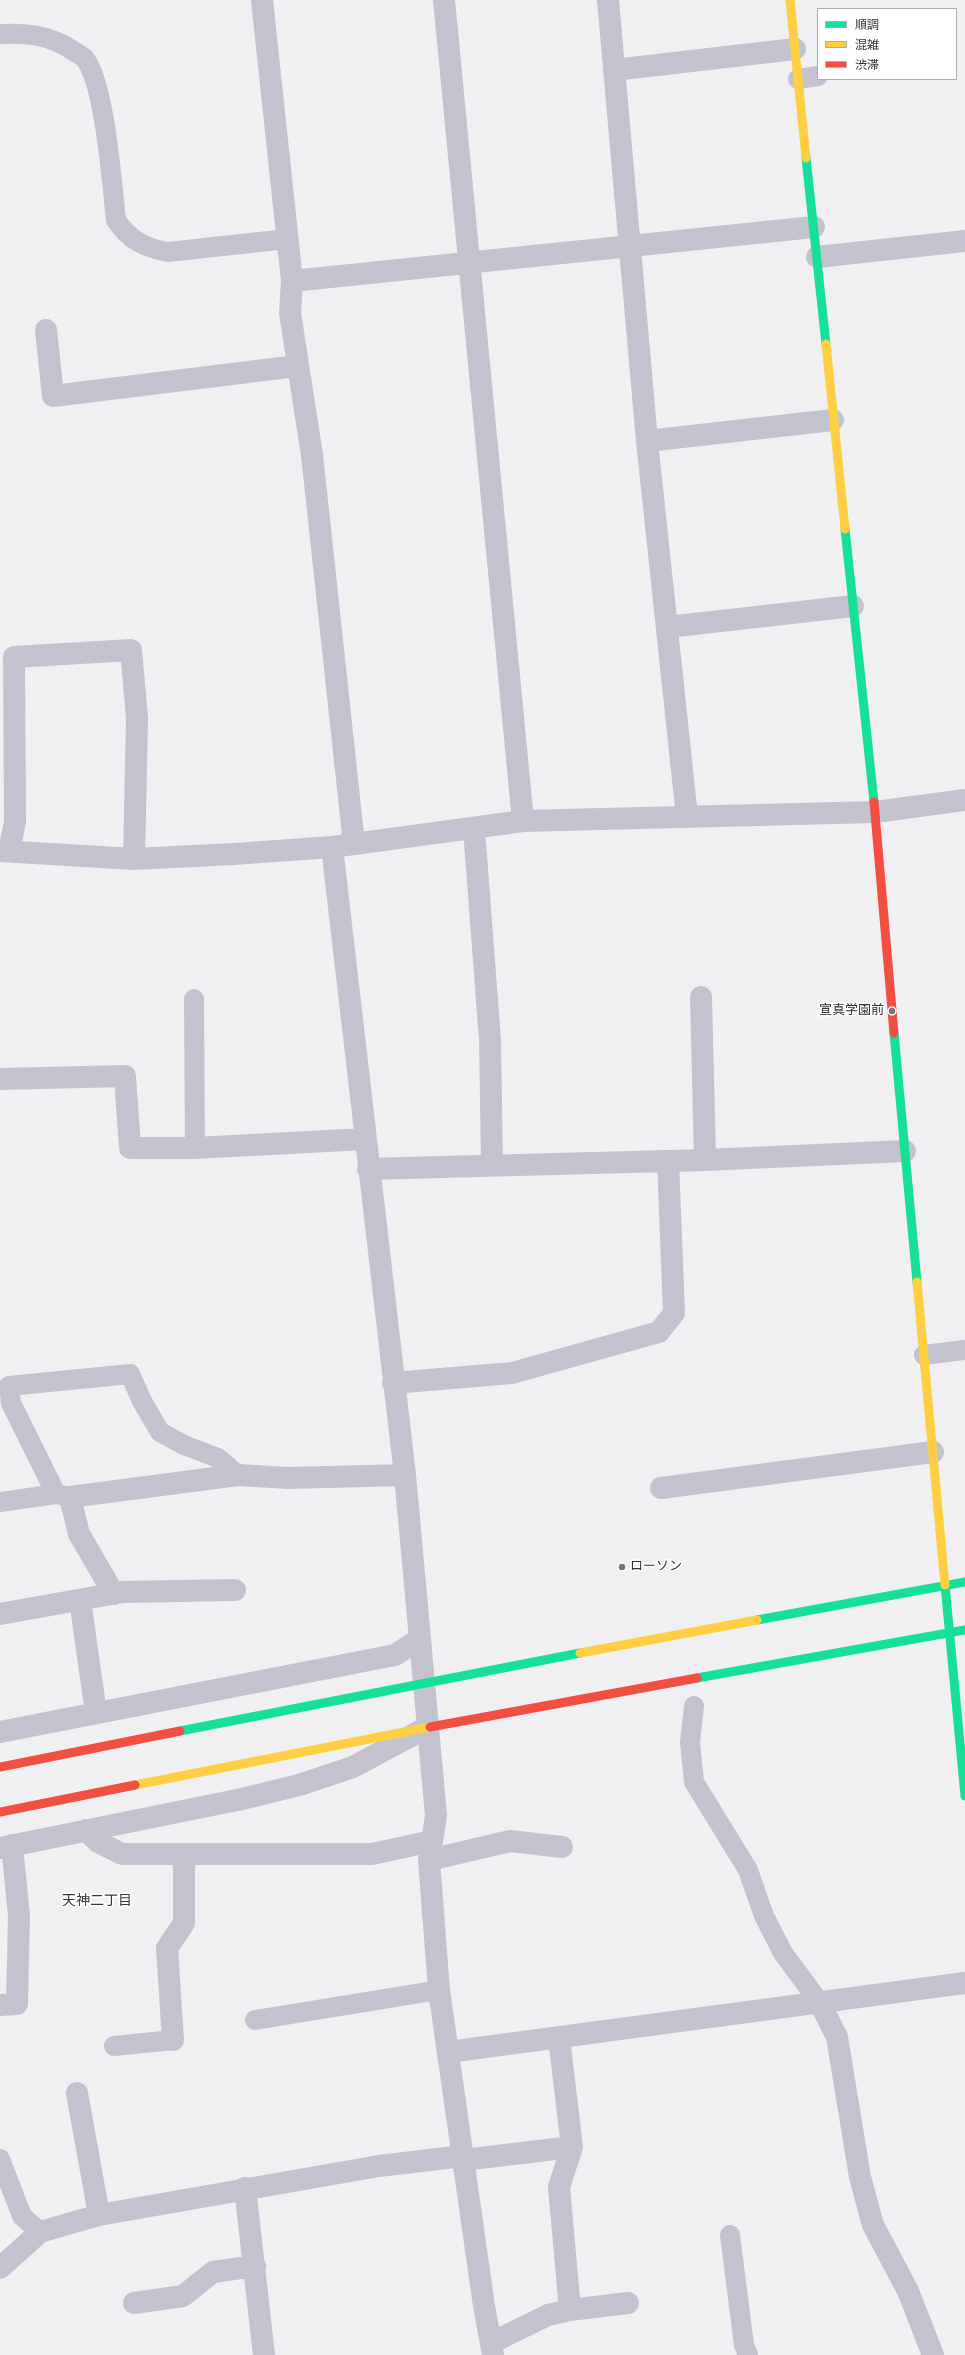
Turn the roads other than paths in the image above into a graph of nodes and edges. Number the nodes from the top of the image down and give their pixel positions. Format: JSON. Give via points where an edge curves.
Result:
{"nodes":[{"id":1,"x":262,"y":0,"type":"edge"},
{"id":2,"x":444,"y":0,"type":"edge"},
{"id":3,"x":608,"y":0,"type":"edge"},
{"id":4,"x":790,"y":0,"type":"edge"},
{"id":5,"x":0,"y":34,"type":"edge"},
{"id":6,"x":794,"y":49,"type":"junction"},
{"id":7,"x":614,"y":70,"type":"junction"},
{"id":8,"x":817,"y":76,"type":"edge"},
{"id":9,"x":798,"y":79,"type":"junction"},
{"id":10,"x":814,"y":227,"type":"junction"},
{"id":11,"x":287,"y":239,"type":"junction"},
{"id":12,"x":965,"y":241,"type":"edge"},
{"id":13,"x":628,"y":247,"type":"junction"},
{"id":14,"x":817,"y":257,"type":"junction"},
{"id":15,"x":469,"y":262,"type":"junction"},
{"id":16,"x":292,"y":281,"type":"junction"},
{"id":17,"x":46,"y":330,"type":"dead end"},
{"id":18,"x":297,"y":366,"type":"junction"},
{"id":19,"x":833,"y":420,"type":"junction"},
{"id":20,"x":647,"y":441,"type":"junction"},
{"id":21,"x":853,"y":606,"type":"junction"},
{"id":22,"x":668,"y":627,"type":"junction"},
{"id":23,"x":965,"y":800,"type":"edge"},
{"id":24,"x":875,"y":812,"type":"junction"},
{"id":25,"x":687,"y":817,"type":"junction"},
{"id":26,"x":523,"y":821,"type":"junction"},
{"id":27,"x":474,"y":828,"type":"junction"},
{"id":28,"x":354,"y":844,"type":"junction"},
{"id":29,"x":332,"y":847,"type":"junction"},
{"id":30,"x":5,"y":851,"type":"edge"},
{"id":31,"x":134,"y":859,"type":"junction"},
{"id":32,"x":701,"y":997,"type":"dead end"},
{"id":33,"x":194,"y":998,"type":"dead end"},
{"id":34,"x":0,"y":1079,"type":"edge"},
{"id":35,"x":365,"y":1140,"type":"junction"},
{"id":36,"x":195,"y":1148,"type":"junction"},
{"id":37,"x":905,"y":1151,"type":"junction"},
{"id":38,"x":705,"y":1160,"type":"junction"},
{"id":39,"x":668,"y":1161,"type":"junction"},
{"id":40,"x":492,"y":1164,"type":"junction"},
{"id":41,"x":368,"y":1169,"type":"junction"},
{"id":42,"x":965,"y":1350,"type":"edge"},
{"id":43,"x":924,"y":1355,"type":"junction"},
{"id":44,"x":393,"y":1383,"type":"junction"},
{"id":45,"x":933,"y":1452,"type":"junction"},
{"id":46,"x":238,"y":1474,"type":"junction"},
{"id":47,"x":405,"y":1475,"type":"junction"},
{"id":48,"x":661,"y":1488,"type":"dead end"},
{"id":49,"x":63,"y":1495,"type":"junction"},
{"id":50,"x":0,"y":1502,"type":"edge"},
{"id":51,"x":965,"y":1582,"type":"edge"},
{"id":52,"x":945,"y":1586,"type":"junction"},
{"id":53,"x":235,"y":1590,"type":"dead end"},
{"id":54,"x":114,"y":1594,"type":"junction"},
{"id":55,"x":80,"y":1600,"type":"junction"},
{"id":56,"x":0,"y":1614,"type":"edge"},
{"id":57,"x":965,"y":1630,"type":"edge"},
{"id":58,"x":949,"y":1633,"type":"junction"},
{"id":59,"x":420,"y":1639,"type":"junction"},
{"id":60,"x":424,"y":1682,"type":"junction"},
{"id":61,"x":694,"y":1706,"type":"dead end"},
{"id":62,"x":96,"y":1713,"type":"junction"},
{"id":63,"x":428,"y":1727,"type":"junction"},
{"id":64,"x":0,"y":1732,"type":"edge"},
{"id":65,"x":0,"y":1768,"type":"edge"},
{"id":66,"x":965,"y":1796,"type":"edge"},
{"id":67,"x":0,"y":1812,"type":"edge"},
{"id":68,"x":86,"y":1830,"type":"junction"},
{"id":69,"x":6,"y":1846,"type":"edge"},
{"id":70,"x":562,"y":1847,"type":"dead end"},
{"id":71,"x":430,"y":1850,"type":"junction"},
{"id":72,"x":184,"y":1856,"type":"junction"},
{"id":73,"x":965,"y":1982,"type":"edge"},
{"id":74,"x":439,"y":1990,"type":"junction"},
{"id":75,"x":820,"y":2003,"type":"junction"},
{"id":76,"x":0,"y":2005,"type":"edge"},
{"id":77,"x":256,"y":2020,"type":"dead end"},
{"id":78,"x":559,"y":2038,"type":"junction"},
{"id":79,"x":173,"y":2040,"type":"joint"},
{"id":80,"x":114,"y":2046,"type":"dead end"},
{"id":81,"x":448,"y":2052,"type":"junction"},
{"id":82,"x":78,"y":2093,"type":"dead end"},
{"id":83,"x":572,"y":2147,"type":"junction"},
{"id":84,"x":463,"y":2158,"type":"junction"},
{"id":85,"x":0,"y":2160,"type":"edge"},
{"id":86,"x":245,"y":2188,"type":"junction"},
{"id":87,"x":100,"y":2215,"type":"junction"},
{"id":88,"x":40,"y":2232,"type":"junction"},
{"id":89,"x":730,"y":2235,"type":"dead end"},
{"id":90,"x":255,"y":2266,"type":"junction"},
{"id":91,"x":0,"y":2268,"type":"edge"},
{"id":92,"x":134,"y":2303,"type":"dead end"},
{"id":93,"x":628,"y":2303,"type":"dead end"},
{"id":94,"x":570,"y":2310,"type":"junction"},
{"id":95,"x":492,"y":2349,"type":"edge"},
{"id":96,"x":930,"y":2354,"type":"edge"},
{"id":97,"x":264,"y":2355,"type":"edge"},
{"id":98,"x":748,"y":2355,"type":"edge"}],
"edges":[{"from":1,"to":11,"type":"street"},
{"from":2,"to":15,"type":"street"},
{"from":3,"to":7,"type":"street"},
{"from":4,"to":6,"type":"street"},
{"from":5,"to":11,"type":"lane","via":[[44,36],[65,45],[85,59],[95,81],[103,114],[116,220],[124,233],[154,250],[168,252]]},
{"from":6,"to":7,"type":"street"},
{"from":6,"to":9,"type":"street"},
{"from":7,"to":13,"type":"street"},
{"from":8,"to":9,"type":"lane"},
{"from":9,"to":10,"type":"street"},
{"from":10,"to":13,"type":"street"},
{"from":10,"to":14,"type":"street"},
{"from":11,"to":16,"type":"street"},
{"from":12,"to":14,"type":"street"},
{"from":13,"to":15,"type":"street"},
{"from":13,"to":20,"type":"street"},
{"from":14,"to":19,"type":"street"},
{"from":15,"to":16,"type":"street"},
{"from":15,"to":26,"type":"street"},
{"from":16,"to":18,"type":"street","via":[[290,313]]},
{"from":17,"to":18,"type":"street","via":[[53,396]]},
{"from":18,"to":28,"type":"street","via":[[312,455]]},
{"from":19,"to":20,"type":"street"},
{"from":19,"to":21,"type":"street"},
{"from":20,"to":22,"type":"street"},
{"from":21,"to":22,"type":"street"},
{"from":21,"to":24,"type":"street"},
{"from":22,"to":25,"type":"street"},
{"from":23,"to":24,"type":"street"},
{"from":24,"to":25,"type":"street"},
{"from":24,"to":37,"type":"street"},
{"from":25,"to":26,"type":"street"},
{"from":26,"to":27,"type":"street"},
{"from":27,"to":28,"type":"street"},
{"from":27,"to":40,"type":"street","via":[[490,1040]]},
{"from":28,"to":29,"type":"street"},
{"from":29,"to":31,"type":"street"},
{"from":29,"to":35,"type":"street"},
{"from":30,"to":31,"type":"street"},
{"from":30,"to":31,"type":"street","via":[[15,822],[14,657],[132,650],[137,718]]},
{"from":32,"to":38,"type":"street"},
{"from":33,"to":36,"type":"lane"},
{"from":34,"to":36,"type":"street","via":[[125,1076],[130,1148]]},
{"from":35,"to":36,"type":"street"},
{"from":35,"to":41,"type":"street"},
{"from":37,"to":38,"type":"street"},
{"from":37,"to":43,"type":"street"},
{"from":38,"to":39,"type":"street"},
{"from":39,"to":40,"type":"street"},
{"from":39,"to":44,"type":"street","via":[[674,1313],[659,1332],[512,1373]]},
{"from":40,"to":41,"type":"street"},
{"from":41,"to":44,"type":"street"},
{"from":42,"to":43,"type":"lane"},
{"from":43,"to":45,"type":"street"},
{"from":44,"to":47,"type":"street"},
{"from":45,"to":48,"type":"street"},
{"from":45,"to":52,"type":"street"},
{"from":46,"to":47,"type":"street","via":[[288,1478]]},
{"from":46,"to":49,"type":"street"},
{"from":46,"to":49,"type":"lane","via":[[218,1458],[184,1445],[160,1432],[130,1374],[9,1386],[11,1403]]},
{"from":47,"to":59,"type":"street"},
{"from":49,"to":50,"type":"lane"},
{"from":49,"to":54,"type":"street","via":[[79,1534]]},
{"from":51,"to":52,"type":"street"},
{"from":52,"to":58,"type":"street"},
{"from":52,"to":60,"type":"street"},
{"from":53,"to":54,"type":"street"},
{"from":54,"to":55,"type":"street"},
{"from":55,"to":56,"type":"street"},
{"from":55,"to":62,"type":"street"},
{"from":57,"to":58,"type":"street"},
{"from":58,"to":63,"type":"street"},
{"from":58,"to":66,"type":"street"},
{"from":59,"to":60,"type":"street"},
{"from":59,"to":62,"type":"street","via":[[395,1655]]},
{"from":60,"to":63,"type":"street"},
{"from":60,"to":65,"type":"street"},
{"from":61,"to":75,"type":"lane","via":[[690,1742],[694,1782],[748,1870],[764,1916],[783,1953]]},
{"from":62,"to":64,"type":"street"},
{"from":63,"to":67,"type":"street"},
{"from":63,"to":68,"type":"street","via":[[353,1767],[299,1785]]},
{"from":63,"to":71,"type":"street","via":[[436,1816]]},
{"from":68,"to":69,"type":"street"},
{"from":68,"to":72,"type":"street","via":[[98,1842],[122,1854]]},
{"from":69,"to":76,"type":"street","via":[[19,1916],[17,2004]]},
{"from":70,"to":71,"type":"street","via":[[510,1841]]},
{"from":71,"to":72,"type":"street","via":[[372,1854]]},
{"from":71,"to":74,"type":"street"},
{"from":72,"to":79,"type":"street","via":[[184,1923],[166,1948]]},
{"from":73,"to":75,"type":"street"},
{"from":74,"to":77,"type":"lane"},
{"from":74,"to":81,"type":"street"},
{"from":75,"to":78,"type":"street"},
{"from":75,"to":96,"type":"street","via":[[837,2037],[860,2176],[873,2225],[908,2291]]},
{"from":78,"to":81,"type":"street"},
{"from":78,"to":83,"type":"street"},
{"from":79,"to":80,"type":"lane"},
{"from":81,"to":84,"type":"street"},
{"from":82,"to":87,"type":"street"},
{"from":83,"to":84,"type":"street"},
{"from":83,"to":94,"type":"street","via":[[559,2187]]},
{"from":84,"to":86,"type":"street","via":[[378,2166]]},
{"from":84,"to":95,"type":"street"},
{"from":85,"to":88,"type":"lane","via":[[22,2216]]},
{"from":86,"to":87,"type":"street"},
{"from":86,"to":90,"type":"street"},
{"from":87,"to":88,"type":"street"},
{"from":88,"to":91,"type":"street"},
{"from":89,"to":98,"type":"lane","via":[[744,2345]]},
{"from":90,"to":92,"type":"street","via":[[213,2272],[183,2296]]},
{"from":90,"to":97,"type":"street"},
{"from":93,"to":94,"type":"street"},
{"from":94,"to":95,"type":"street","via":[[548,2315]]}]}
